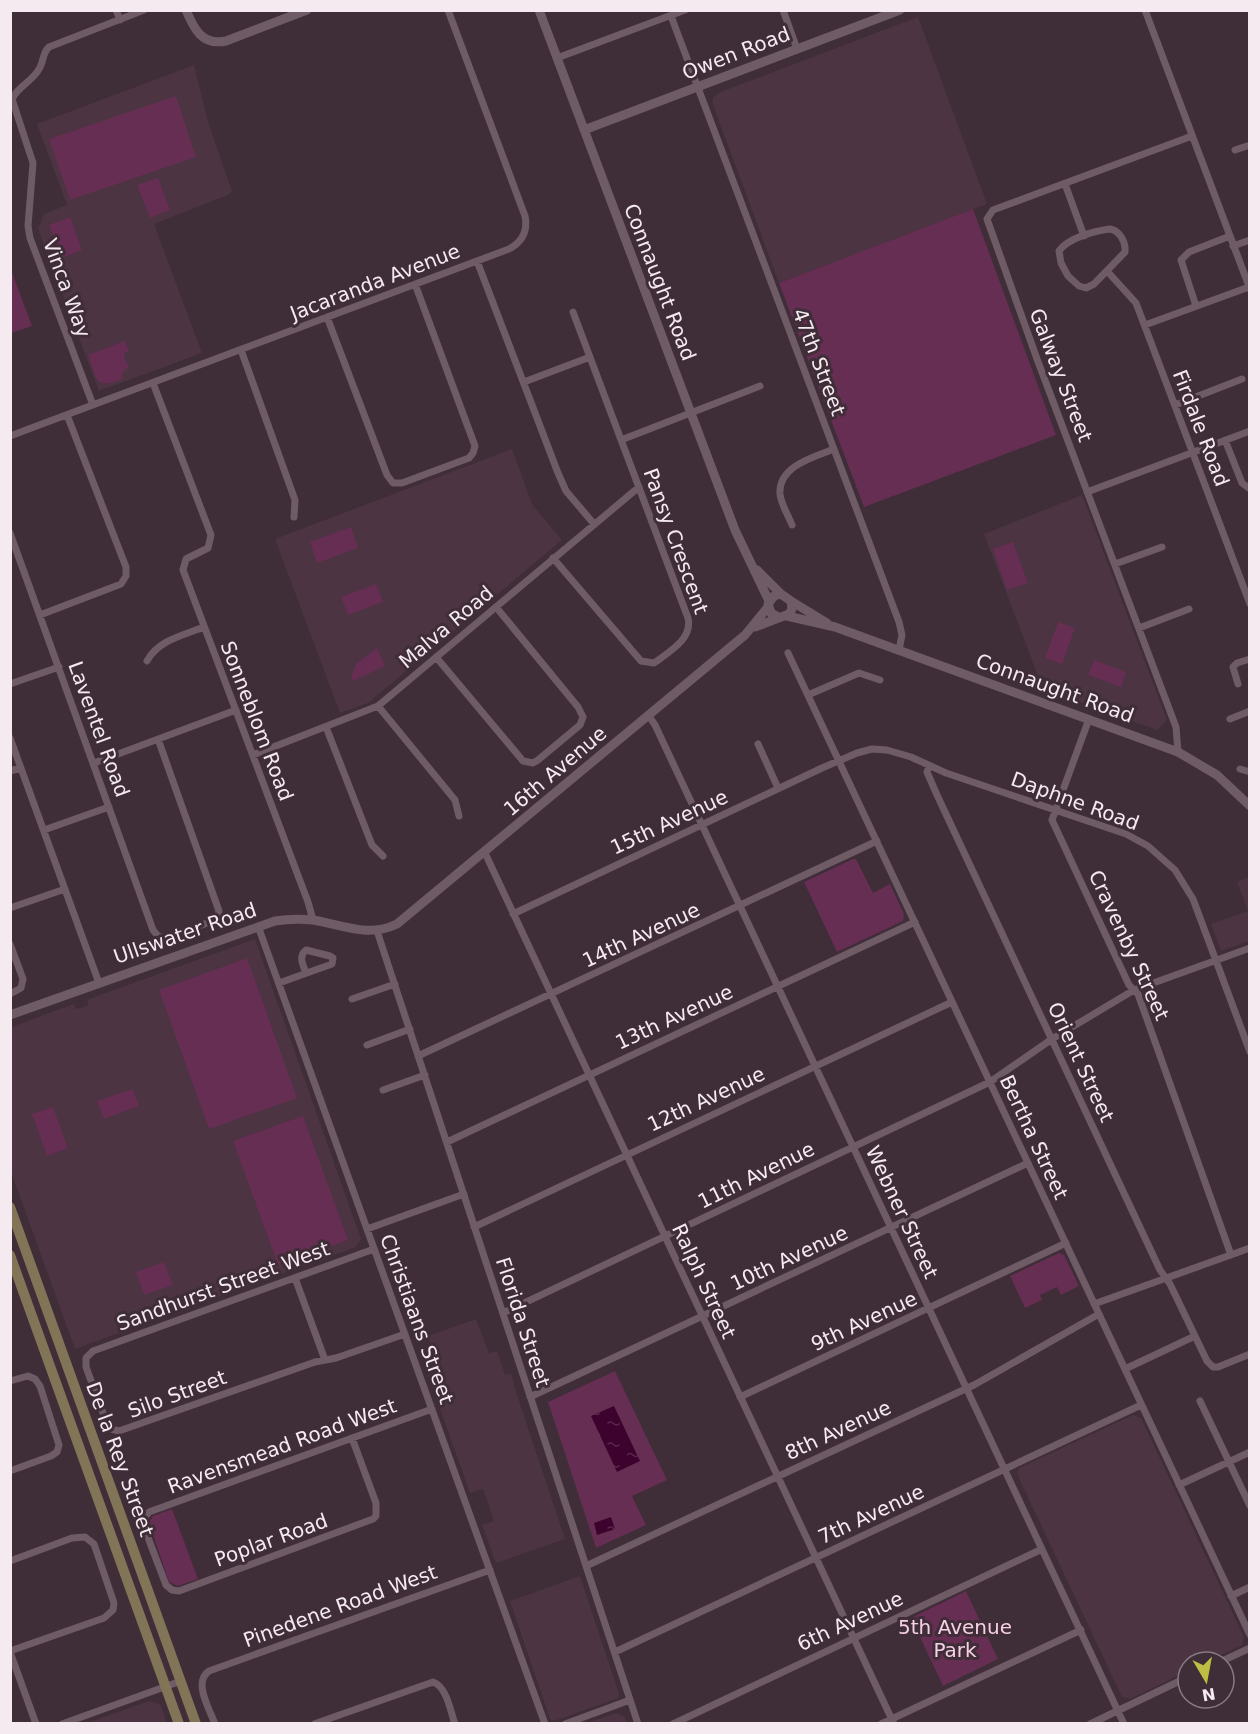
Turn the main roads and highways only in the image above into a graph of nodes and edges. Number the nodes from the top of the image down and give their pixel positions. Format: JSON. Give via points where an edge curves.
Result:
{"nodes":[{"id":1,"x":10,"y":1207,"type":"edge"},
{"id":2,"x":10,"y":1255,"type":"edge"},
{"id":3,"x":180,"y":1724,"type":"edge"},
{"id":4,"x":196,"y":1724,"type":"edge"}],
"edges":[{"from":1,"to":4,"type":"main road","name":"De la Rey Street"},
{"from":2,"to":3,"type":"main road","name":"De la Rey Street"}]}
